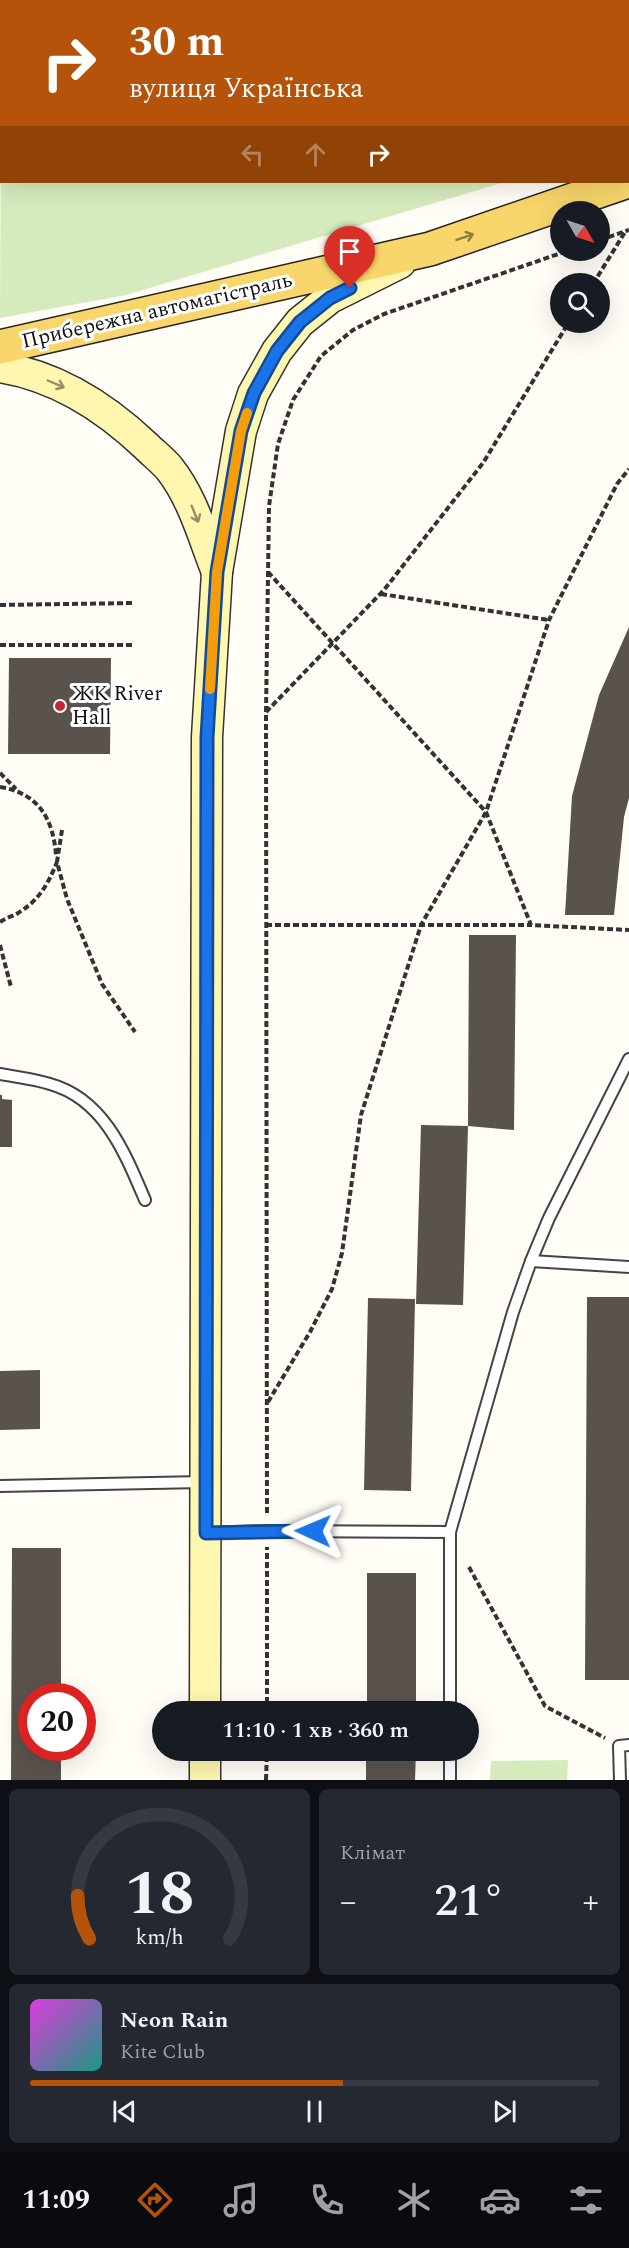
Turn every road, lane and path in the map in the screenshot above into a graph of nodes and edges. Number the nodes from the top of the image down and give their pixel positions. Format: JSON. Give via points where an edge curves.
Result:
{"nodes":[{"id":1,"x":558,"y":183,"type":"edge"},
{"id":2,"x":621,"y":183,"type":"edge"},
{"id":3,"x":517,"y":219,"type":"junction"},
{"id":4,"x":627,"y":231,"type":"edge"},
{"id":5,"x":610,"y":237,"type":"edge"},
{"id":6,"x":430,"y":249,"type":"junction"},
{"id":7,"x":550,"y":257,"type":"edge"},
{"id":8,"x":600,"y":273,"type":"edge"},
{"id":9,"x":562,"y":333,"type":"edge"},
{"id":10,"x":0,"y":347,"type":"edge"},
{"id":11,"x":0,"y":367,"type":"edge"},
{"id":12,"x":629,"y":469,"type":"edge"},
{"id":13,"x":217,"y":572,"type":"junction"},
{"id":14,"x":268,"y":572,"type":"junction"},
{"id":15,"x":380,"y":594,"type":"junction"},
{"id":16,"x":133,"y":603,"type":"dead end"},
{"id":17,"x":0,"y":605,"type":"edge"},
{"id":18,"x":549,"y":620,"type":"junction"},
{"id":19,"x":332,"y":643,"type":"junction"},
{"id":20,"x":0,"y":645,"type":"edge"},
{"id":21,"x":132,"y":645,"type":"dead end"},
{"id":22,"x":266,"y":712,"type":"junction"},
{"id":23,"x":0,"y":773,"type":"edge"},
{"id":24,"x":0,"y":787,"type":"edge"},
{"id":25,"x":17,"y":790,"type":"junction"},
{"id":26,"x":486,"y":812,"type":"junction"},
{"id":27,"x":62,"y":830,"type":"dead end"},
{"id":28,"x":57,"y":862,"type":"junction"},
{"id":29,"x":0,"y":922,"type":"edge"},
{"id":30,"x":421,"y":924,"type":"junction"},
{"id":31,"x":266,"y":925,"type":"junction"},
{"id":32,"x":531,"y":925,"type":"junction"},
{"id":33,"x":629,"y":930,"type":"edge"},
{"id":34,"x":0,"y":945,"type":"edge"},
{"id":35,"x":11,"y":987,"type":"dead end"},
{"id":36,"x":135,"y":1032,"type":"dead end"},
{"id":37,"x":629,"y":1059,"type":"edge"},
{"id":38,"x":0,"y":1074,"type":"edge"},
{"id":39,"x":145,"y":1200,"type":"dead end"},
{"id":40,"x":531,"y":1261,"type":"junction"},
{"id":41,"x":629,"y":1267,"type":"edge"},
{"id":42,"x":267,"y":1403,"type":"junction"},
{"id":43,"x":206,"y":1481,"type":"junction"},
{"id":44,"x":0,"y":1486,"type":"edge"},
{"id":45,"x":267,"y":1531,"type":"junction"},
{"id":46,"x":450,"y":1532,"type":"junction"},
{"id":47,"x":206,"y":1533,"type":"junction"},
{"id":48,"x":205,"y":1701,"type":"edge"},
{"id":49,"x":267,"y":1701,"type":"edge"},
{"id":50,"x":450,"y":1701,"type":"edge"},
{"id":51,"x":624,"y":1745,"type":"edge"},
{"id":52,"x":205,"y":1761,"type":"edge"},
{"id":53,"x":267,"y":1761,"type":"edge"},
{"id":54,"x":450,"y":1761,"type":"edge"},
{"id":55,"x":205,"y":1780,"type":"edge"},
{"id":56,"x":267,"y":1780,"type":"edge"},
{"id":57,"x":450,"y":1780,"type":"edge"},
{"id":58,"x":620,"y":1780,"type":"edge"}],
"edges":[{"from":1,"to":3,"type":"main road"},
{"from":2,"to":3,"type":"main road","name":"Прибережна автомагістраль"},
{"from":6,"to":3,"type":"main road","name":"Прибережна автомагістраль","one_way":true},
{"from":4,"to":5,"type":"path"},
{"from":4,"to":8,"type":"path"},
{"from":6,"to":10,"type":"main road","name":"Прибережна автомагістраль"},
{"from":6,"to":13,"type":"main road","via":[[330,298],[300,322],[277,351],[254,393],[241,431]]},
{"from":7,"to":14,"type":"path","via":[[384,314],[353,330],[321,356],[293,400],[278,444],[268,506]]},
{"from":9,"to":15,"type":"path","via":[[483,463]]},
{"from":11,"to":13,"type":"main road","one_way":true,"via":[[58,384],[100,407],[169,468],[192,507]]},
{"from":12,"to":18,"type":"path","via":[[617,484]]},
{"from":13,"to":43,"type":"main road","via":[[207,737]]},
{"from":14,"to":19,"type":"path"},
{"from":14,"to":22,"type":"path"},
{"from":15,"to":18,"type":"path"},
{"from":15,"to":19,"type":"path"},
{"from":16,"to":17,"type":"path"},
{"from":18,"to":26,"type":"path"},
{"from":19,"to":22,"type":"path"},
{"from":19,"to":26,"type":"path"},
{"from":20,"to":21,"type":"path"},
{"from":22,"to":31,"type":"path"},
{"from":23,"to":25,"type":"path"},
{"from":24,"to":25,"type":"path"},
{"from":25,"to":28,"type":"path","via":[[34,800],[47,818],[55,839]]},
{"from":26,"to":30,"type":"path"},
{"from":26,"to":32,"type":"path"},
{"from":27,"to":28,"type":"path"},
{"from":28,"to":29,"type":"path","via":[[49,883],[35,901]]},
{"from":28,"to":36,"type":"path","via":[[67,899],[102,984]]},
{"from":30,"to":31,"type":"path"},
{"from":30,"to":32,"type":"path"},
{"from":30,"to":42,"type":"path","via":[[361,1114],[342,1253],[332,1290]]},
{"from":31,"to":42,"type":"path"},
{"from":32,"to":33,"type":"path"},
{"from":34,"to":35,"type":"path"},
{"from":37,"to":40,"type":"lane"},
{"from":38,"to":39,"type":"lane","via":[[51,1084],[86,1102],[116,1138]]},
{"from":40,"to":41,"type":"lane"},
{"from":40,"to":46,"type":"lane"},
{"from":42,"to":45,"type":"path"},
{"from":43,"to":44,"type":"lane"},
{"from":43,"to":47,"type":"main road"},
{"from":45,"to":46,"type":"lane"},
{"from":45,"to":47,"type":"lane"},
{"from":45,"to":49,"type":"path"},
{"from":46,"to":50,"type":"lane"},
{"from":46,"to":51,"type":"path","via":[[545,1706]]},
{"from":47,"to":48,"type":"main road"},
{"from":51,"to":58,"type":"lane"},
{"from":52,"to":55,"type":"main road"},
{"from":53,"to":56,"type":"path"},
{"from":54,"to":57,"type":"lane"}]}
